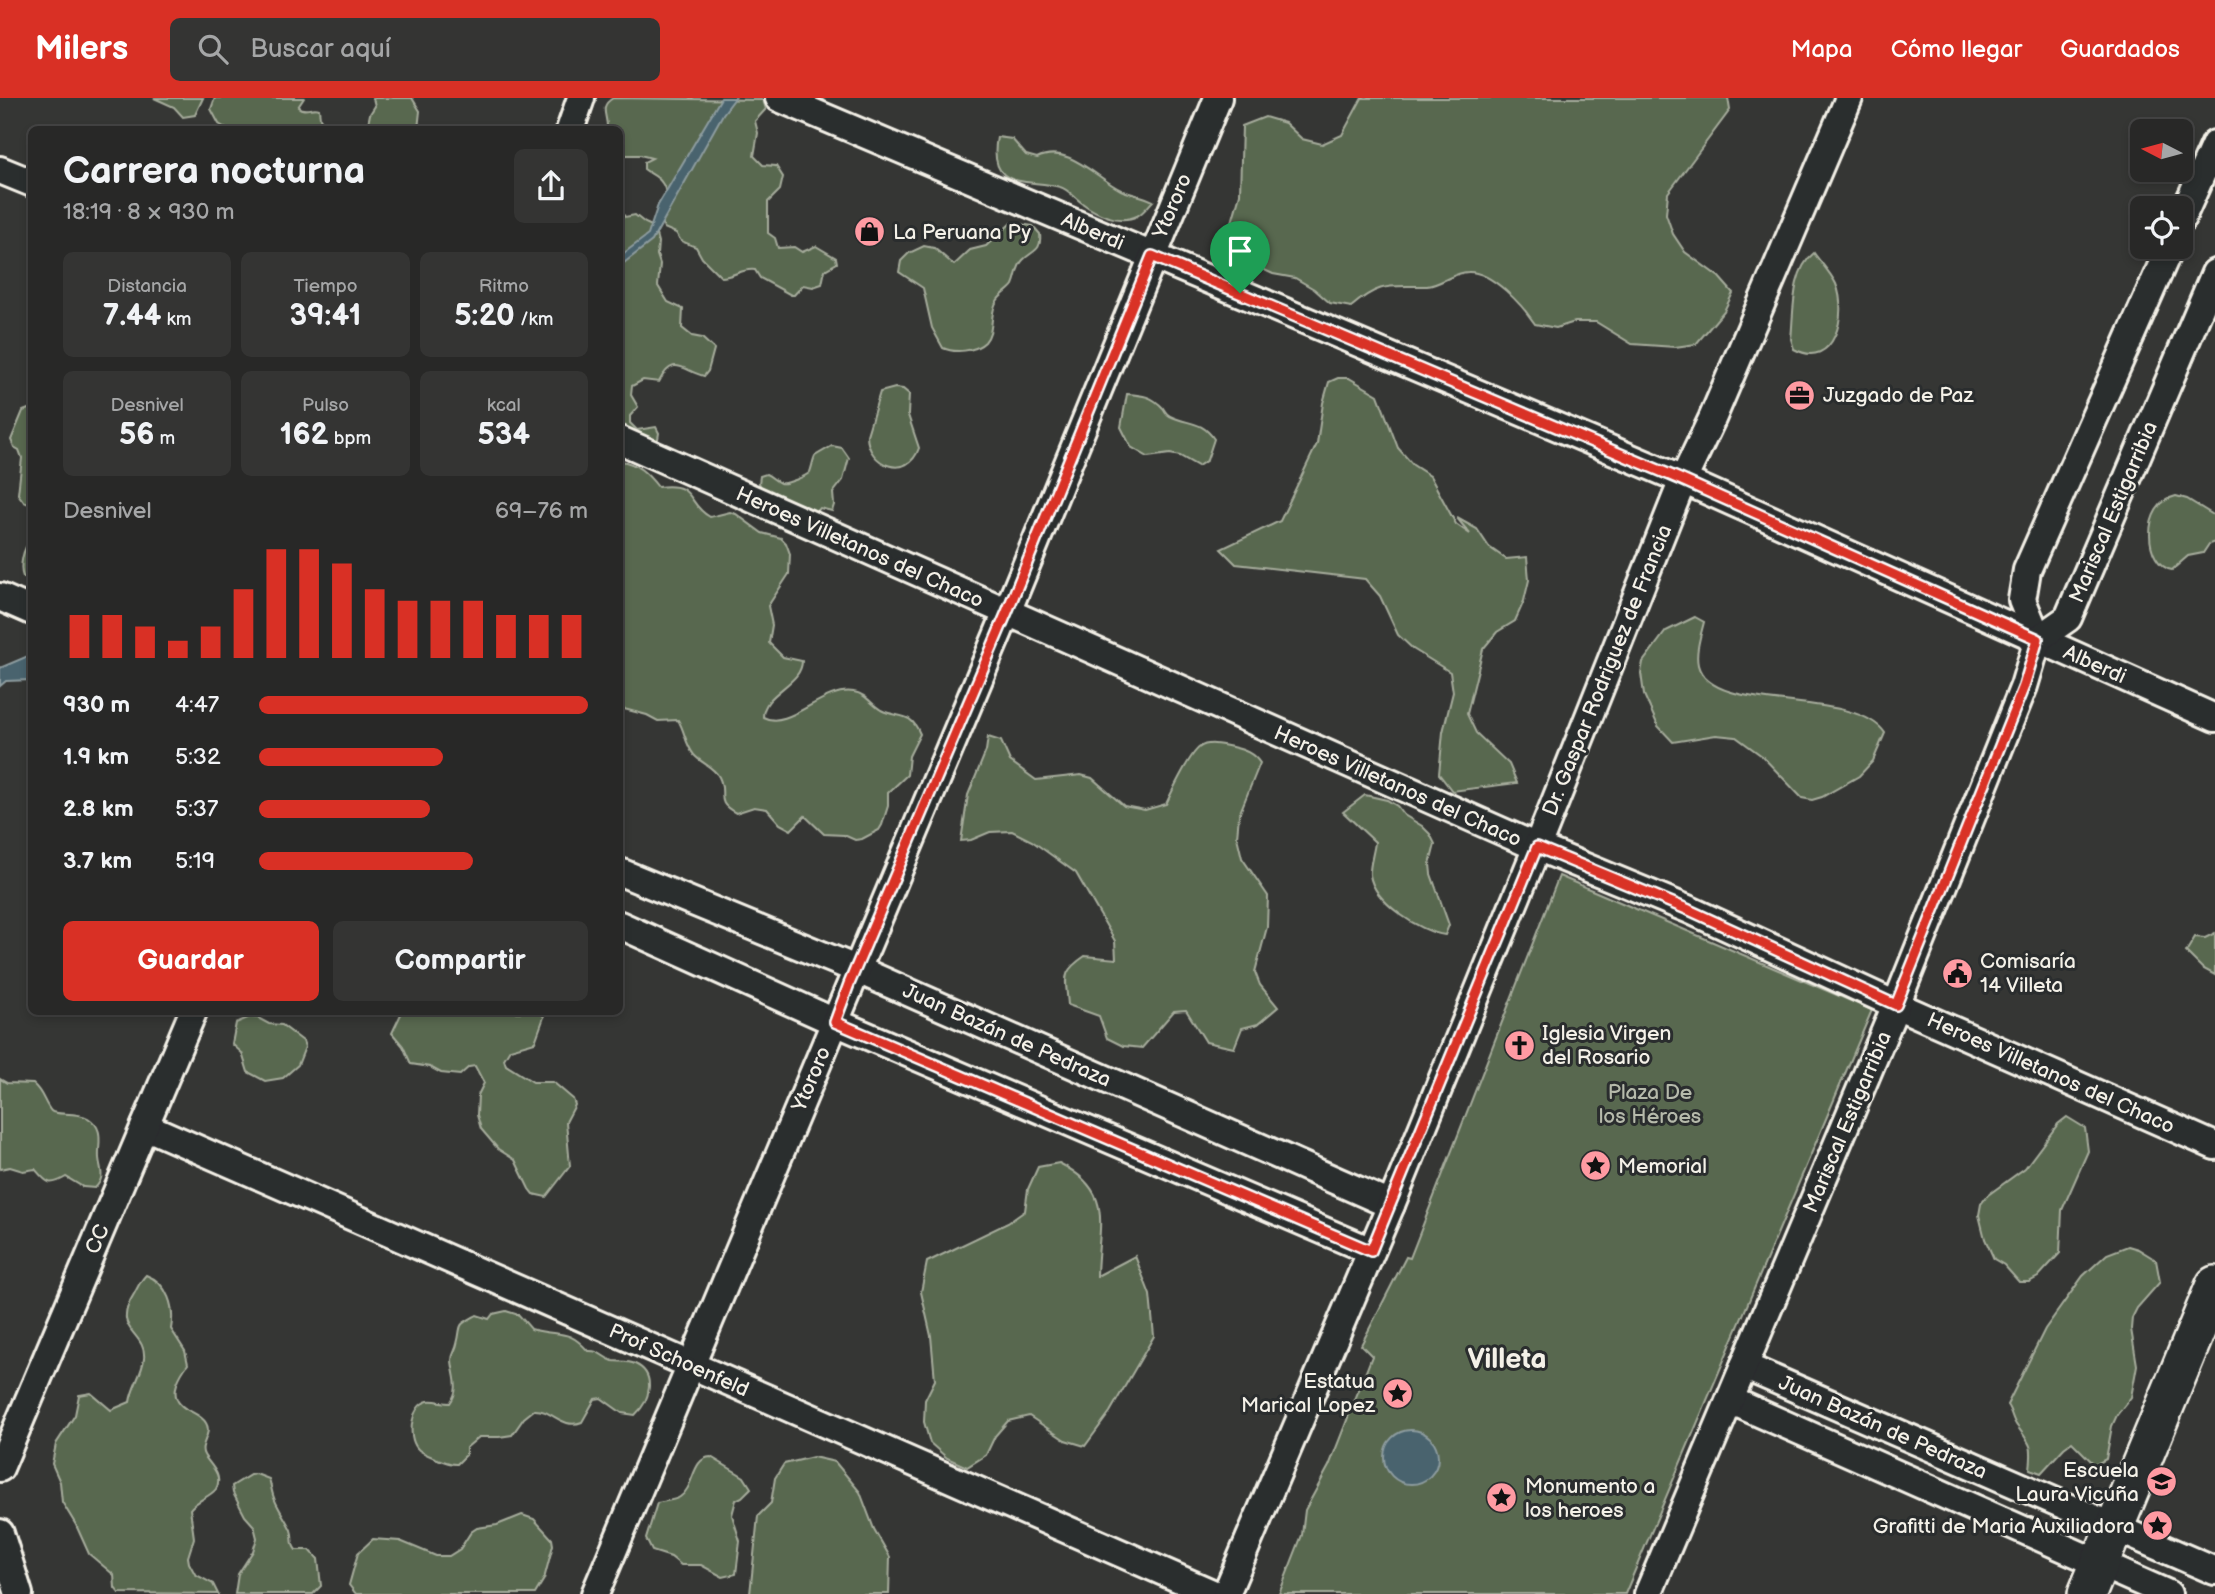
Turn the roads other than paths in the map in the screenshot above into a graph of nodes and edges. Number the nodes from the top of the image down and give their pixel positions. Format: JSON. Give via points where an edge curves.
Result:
{"nodes":[{"id":1,"x":581,"y":98,"type":"edge"},
{"id":2,"x":779,"y":98,"type":"edge"},
{"id":3,"x":1218,"y":98,"type":"edge"},
{"id":4,"x":1849,"y":98,"type":"edge"},
{"id":5,"x":571,"y":126,"type":"edge"},
{"id":6,"x":2215,"y":144,"type":"edge"},
{"id":7,"x":0,"y":170,"type":"edge"},
{"id":8,"x":28,"y":181,"type":"edge"},
{"id":9,"x":2192,"y":196,"type":"edge"},
{"id":10,"x":1152,"y":256,"type":"junction"},
{"id":11,"x":2165,"y":259,"type":"edge"},
{"id":12,"x":2215,"y":273,"type":"edge"},
{"id":13,"x":623,"y":441,"type":"edge"},
{"id":14,"x":1682,"y":480,"type":"junction"},
{"id":15,"x":0,"y":597,"type":"edge"},
{"id":16,"x":28,"y":609,"type":"edge"},
{"id":17,"x":1007,"y":612,"type":"junction"},
{"id":18,"x":2038,"y":639,"type":"junction"},
{"id":19,"x":2215,"y":718,"type":"edge"},
{"id":20,"x":1537,"y":847,"type":"junction"},
{"id":21,"x":623,"y":873,"type":"edge"},
{"id":22,"x":623,"y":926,"type":"edge"},
{"id":23,"x":856,"y":969,"type":"junction"},
{"id":24,"x":1896,"y":1005,"type":"junction"},
{"id":25,"x":192,"y":1015,"type":"edge"},
{"id":26,"x":835,"y":1022,"type":"junction"},
{"id":27,"x":145,"y":1126,"type":"junction"},
{"id":28,"x":2215,"y":1146,"type":"edge"},
{"id":29,"x":1391,"y":1205,"type":"junction"},
{"id":30,"x":1371,"y":1251,"type":"junction"},
{"id":31,"x":2215,"y":1285,"type":"edge"},
{"id":32,"x":691,"y":1365,"type":"junction"},
{"id":33,"x":1744,"y":1366,"type":"junction"},
{"id":34,"x":1730,"y":1400,"type":"junction"},
{"id":35,"x":0,"y":1468,"type":"edge"},
{"id":36,"x":2116,"y":1528,"type":"junction"},
{"id":37,"x":0,"y":1533,"type":"edge"},
{"id":38,"x":2215,"y":1571,"type":"edge"},
{"id":39,"x":2094,"y":1579,"type":"edge"},
{"id":40,"x":19,"y":1594,"type":"edge"},
{"id":41,"x":595,"y":1594,"type":"edge"},
{"id":42,"x":1214,"y":1594,"type":"edge"},
{"id":43,"x":1226,"y":1594,"type":"edge"},
{"id":44,"x":1648,"y":1594,"type":"edge"},
{"id":45,"x":2168,"y":1594,"type":"edge"}],
"edges":[{"from":1,"to":5,"type":"street"},
{"from":2,"to":10,"type":"street","name":"Alberdi"},
{"from":3,"to":10,"type":"street","name":"Ytororo"},
{"from":4,"to":14,"type":"street","name":"Dr. Gaspar Rodriguez de Francia"},
{"from":6,"to":9,"type":"street"},
{"from":7,"to":8,"type":"street"},
{"from":10,"to":14,"type":"street","name":"Alberdi"},
{"from":10,"to":17,"type":"street","name":"Ytororo"},
{"from":11,"to":18,"type":"street","via":[[2026,570],[2022,600]]},
{"from":12,"to":18,"type":"street","name":"Mariscal Estigarribia","via":[[2068,618]]},
{"from":13,"to":17,"type":"street","name":"Heroes Villetanos del Chaco"},
{"from":14,"to":18,"type":"street","name":"Alberdi"},
{"from":14,"to":20,"type":"street","name":"Dr. Gaspar Rodriguez de Francia"},
{"from":15,"to":16,"type":"street"},
{"from":17,"to":20,"type":"street","name":"Heroes Villetanos del Chaco"},
{"from":17,"to":23,"type":"street","name":"Ytororo"},
{"from":18,"to":19,"type":"street","name":"Alberdi"},
{"from":18,"to":24,"type":"street","name":"Mariscal Estigarribia","via":[[2020,696]]},
{"from":20,"to":24,"type":"street","name":"Heroes Villetanos del Chaco","via":[[1702,915]]},
{"from":20,"to":29,"type":"street","name":"Dr. Gaspar Rodriguez de Francia"},
{"from":21,"to":23,"type":"street","name":"Juan Bazán de Pedraza"},
{"from":22,"to":26,"type":"street"},
{"from":23,"to":26,"type":"street","name":"Ytororo"},
{"from":23,"to":29,"type":"street","name":"Juan Bazán de Pedraza"},
{"from":24,"to":28,"type":"street","name":"Heroes Villetanos del Chaco"},
{"from":24,"to":33,"type":"street","name":"Mariscal Estigarribia"},
{"from":25,"to":27,"type":"street","name":"CC"},
{"from":26,"to":30,"type":"street"},
{"from":26,"to":32,"type":"street","name":"Ytororo"},
{"from":27,"to":32,"type":"street","name":"Prof Schoenfeld"},
{"from":27,"to":35,"type":"street","name":"CC"},
{"from":29,"to":30,"type":"street","name":"Dr. Gaspar Rodriguez de Francia"},
{"from":30,"to":43,"type":"street","name":"Dr. Gaspar Rodriguez de Francia"},
{"from":31,"to":36,"type":"main road"},
{"from":32,"to":41,"type":"street","name":"Ytororo"},
{"from":32,"to":42,"type":"street","name":"Prof Schoenfeld"},
{"from":33,"to":34,"type":"street","name":"Mariscal Estigarribia"},
{"from":33,"to":36,"type":"street","name":"Juan Bazán de Pedraza"},
{"from":34,"to":39,"type":"street"},
{"from":34,"to":44,"type":"street","name":"Mariscal Estigarribia"},
{"from":36,"to":38,"type":"street","name":"Juan Bazán de Pedraza"},
{"from":36,"to":39,"type":"main road"},
{"from":37,"to":40,"type":"street"},
{"from":39,"to":45,"type":"street"}]}
